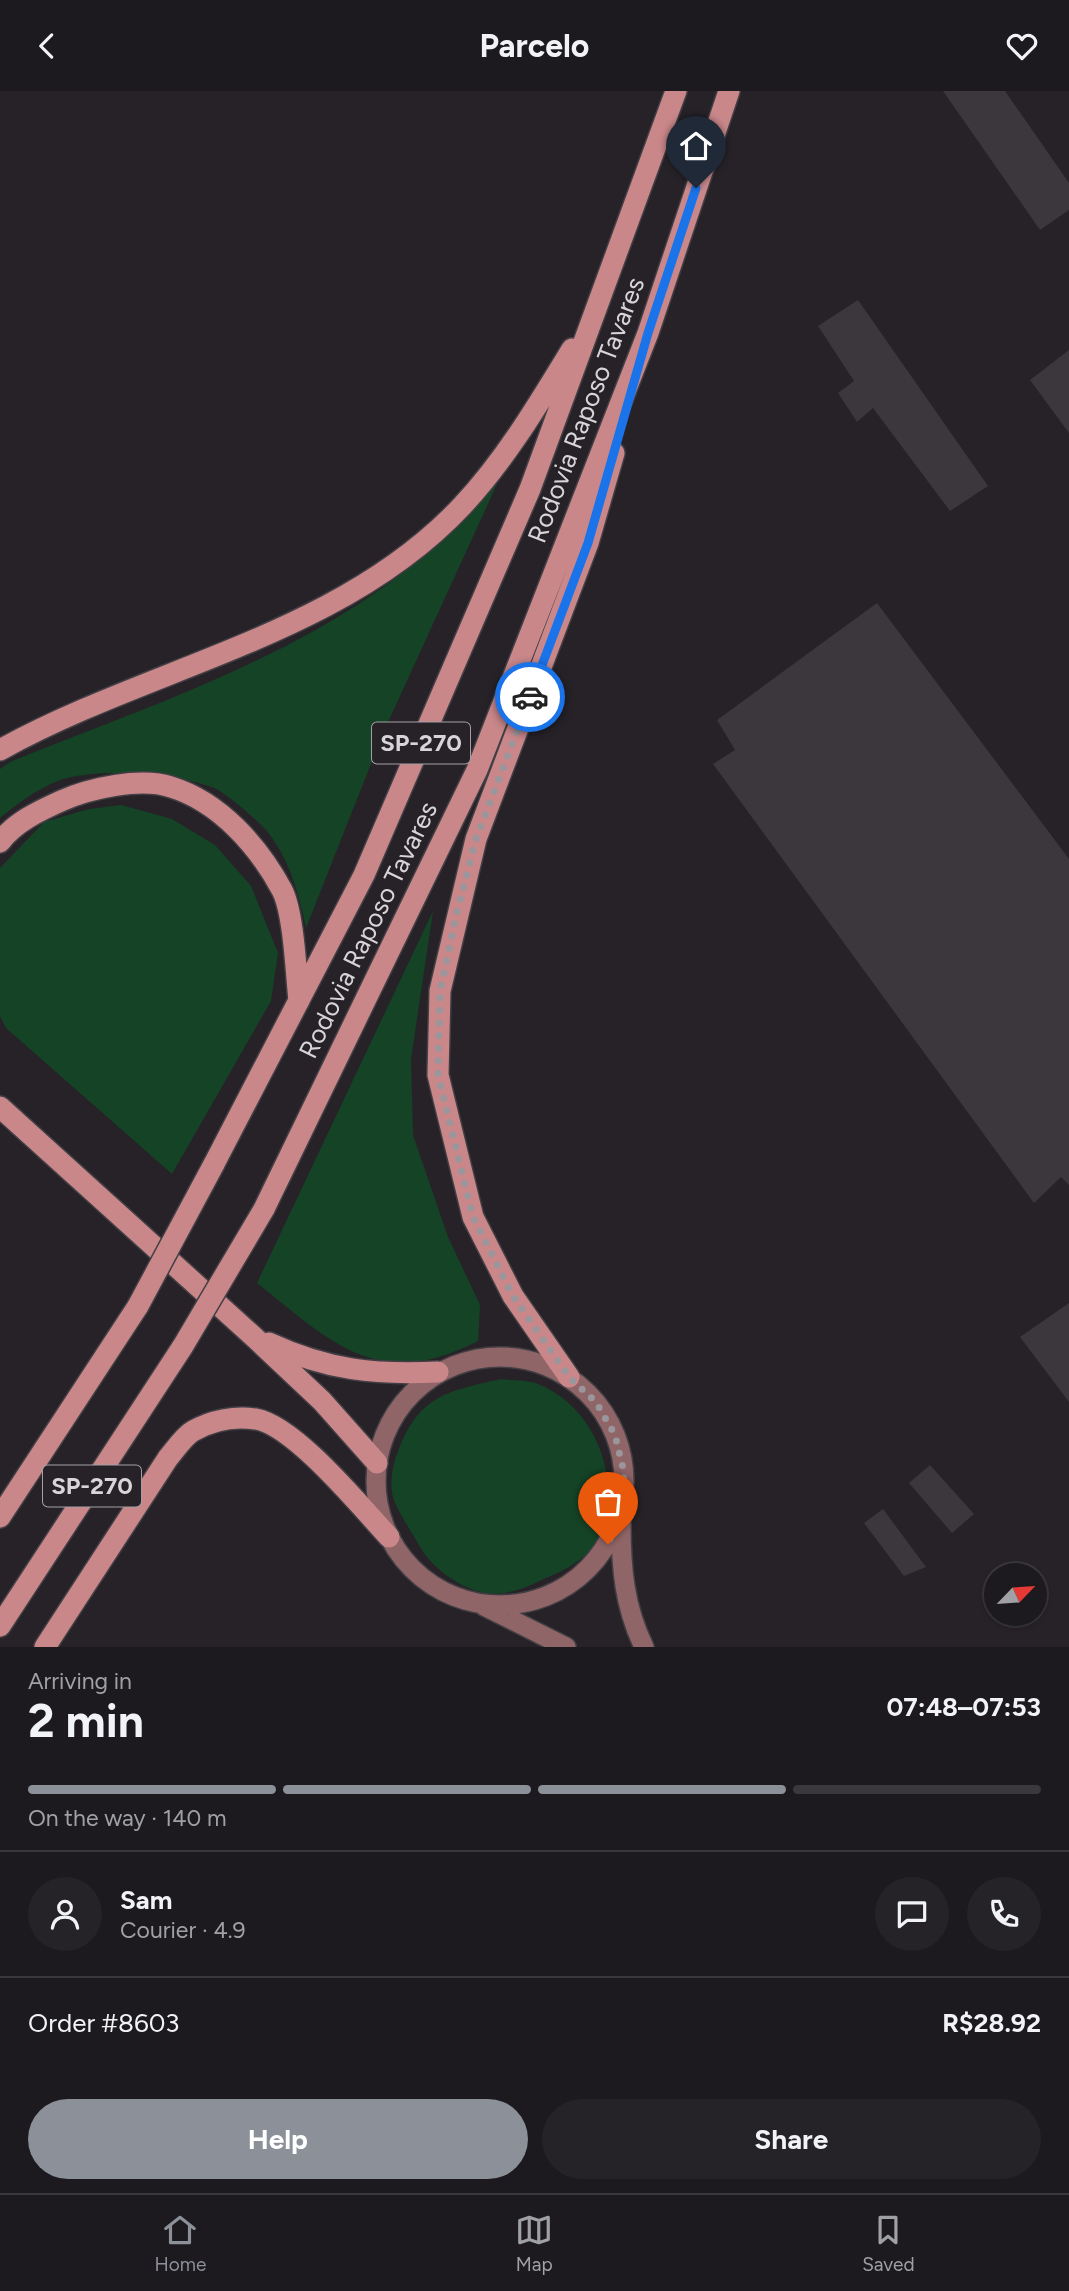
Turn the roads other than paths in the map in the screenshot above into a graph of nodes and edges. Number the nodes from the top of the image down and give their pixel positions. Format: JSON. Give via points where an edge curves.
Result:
{"nodes":[{"id":1,"x":676,"y":91,"type":"edge"},
{"id":2,"x":729,"y":91,"type":"edge"},
{"id":3,"x":597,"y":308,"type":"junction"},
{"id":4,"x":648,"y":333,"type":"junction"},
{"id":5,"x":0,"y":750,"type":"edge"},
{"id":6,"x":0,"y":842,"type":"edge"},
{"id":7,"x":299,"y":1001,"type":"junction"},
{"id":8,"x":0,"y":1106,"type":"edge"},
{"id":9,"x":254,"y":1337,"type":"junction"},
{"id":10,"x":438,"y":1372,"type":"junction"},
{"id":11,"x":569,"y":1377,"type":"junction"},
{"id":12,"x":377,"y":1463,"type":"junction"},
{"id":13,"x":621,"y":1510,"type":"junction"},
{"id":14,"x":0,"y":1517,"type":"edge"},
{"id":15,"x":388,"y":1537,"type":"junction"},
{"id":16,"x":480,"y":1604,"type":"junction"},
{"id":17,"x":0,"y":1626,"type":"edge"},
{"id":18,"x":45,"y":1647,"type":"edge"},
{"id":19,"x":566,"y":1647,"type":"edge"},
{"id":20,"x":644,"y":1647,"type":"edge"}],
"edges":[{"from":1,"to":3,"type":"highway","name":"Rodovia Raposo Tavares","number":"SP-270"},
{"from":2,"to":4,"type":"highway","name":"Rodovia Raposo Tavares","number":"SP-270"},
{"from":3,"to":5,"type":"highway","via":[[522,430],[488,474],[462,506],[394,565],[307,617],[53,721]]},
{"from":3,"to":7,"type":"highway","name":"Rodovia Raposo Tavares","number":"SP-270","via":[[524,502],[364,875]]},
{"from":4,"to":11,"type":"highway","via":[[588,543],[476,839],[440,991],[438,1075],[473,1217],[513,1296]]},
{"from":4,"to":17,"type":"highway","name":"Rodovia Raposo Tavares","number":"SP-270","bridge":true,"via":[[477,770],[264,1209],[183,1346]]},
{"from":6,"to":7,"type":"highway","via":[[36,812],[78,794],[120,785],[170,786],[212,809],[251,841],[284,893]]},
{"from":7,"to":14,"type":"highway","name":"Rodovia Raposo Tavares","number":"SP-270","bridge":true,"via":[[138,1306]]},
{"from":8,"to":9,"type":"highway"},
{"from":9,"to":10,"type":"highway","via":[[302,1358],[351,1370]]},
{"from":9,"to":12,"type":"highway","via":[[322,1401]]},
{"from":10,"to":11,"type":"main road","via":[[469,1360],[502,1356],[534,1361]]},
{"from":10,"to":12,"type":"main road","via":[[409,1395],[387,1427]]},
{"from":11,"to":13,"type":"main road","via":[[596,1402],[615,1435],[624,1472]]},
{"from":12,"to":15,"type":"main road","via":[[377,1501]]},
{"from":13,"to":16,"type":"main road","via":[[608,1544],[585,1573],[554,1594],[519,1604]]},
{"from":13,"to":20,"type":"main road","via":[[621,1570],[631,1620]]},
{"from":15,"to":16,"type":"main road","via":[[411,1569],[443,1592]]},
{"from":15,"to":18,"type":"highway","via":[[295,1441],[259,1419],[226,1418],[191,1431],[168,1458]]},
{"from":16,"to":19,"type":"main road"}]}
